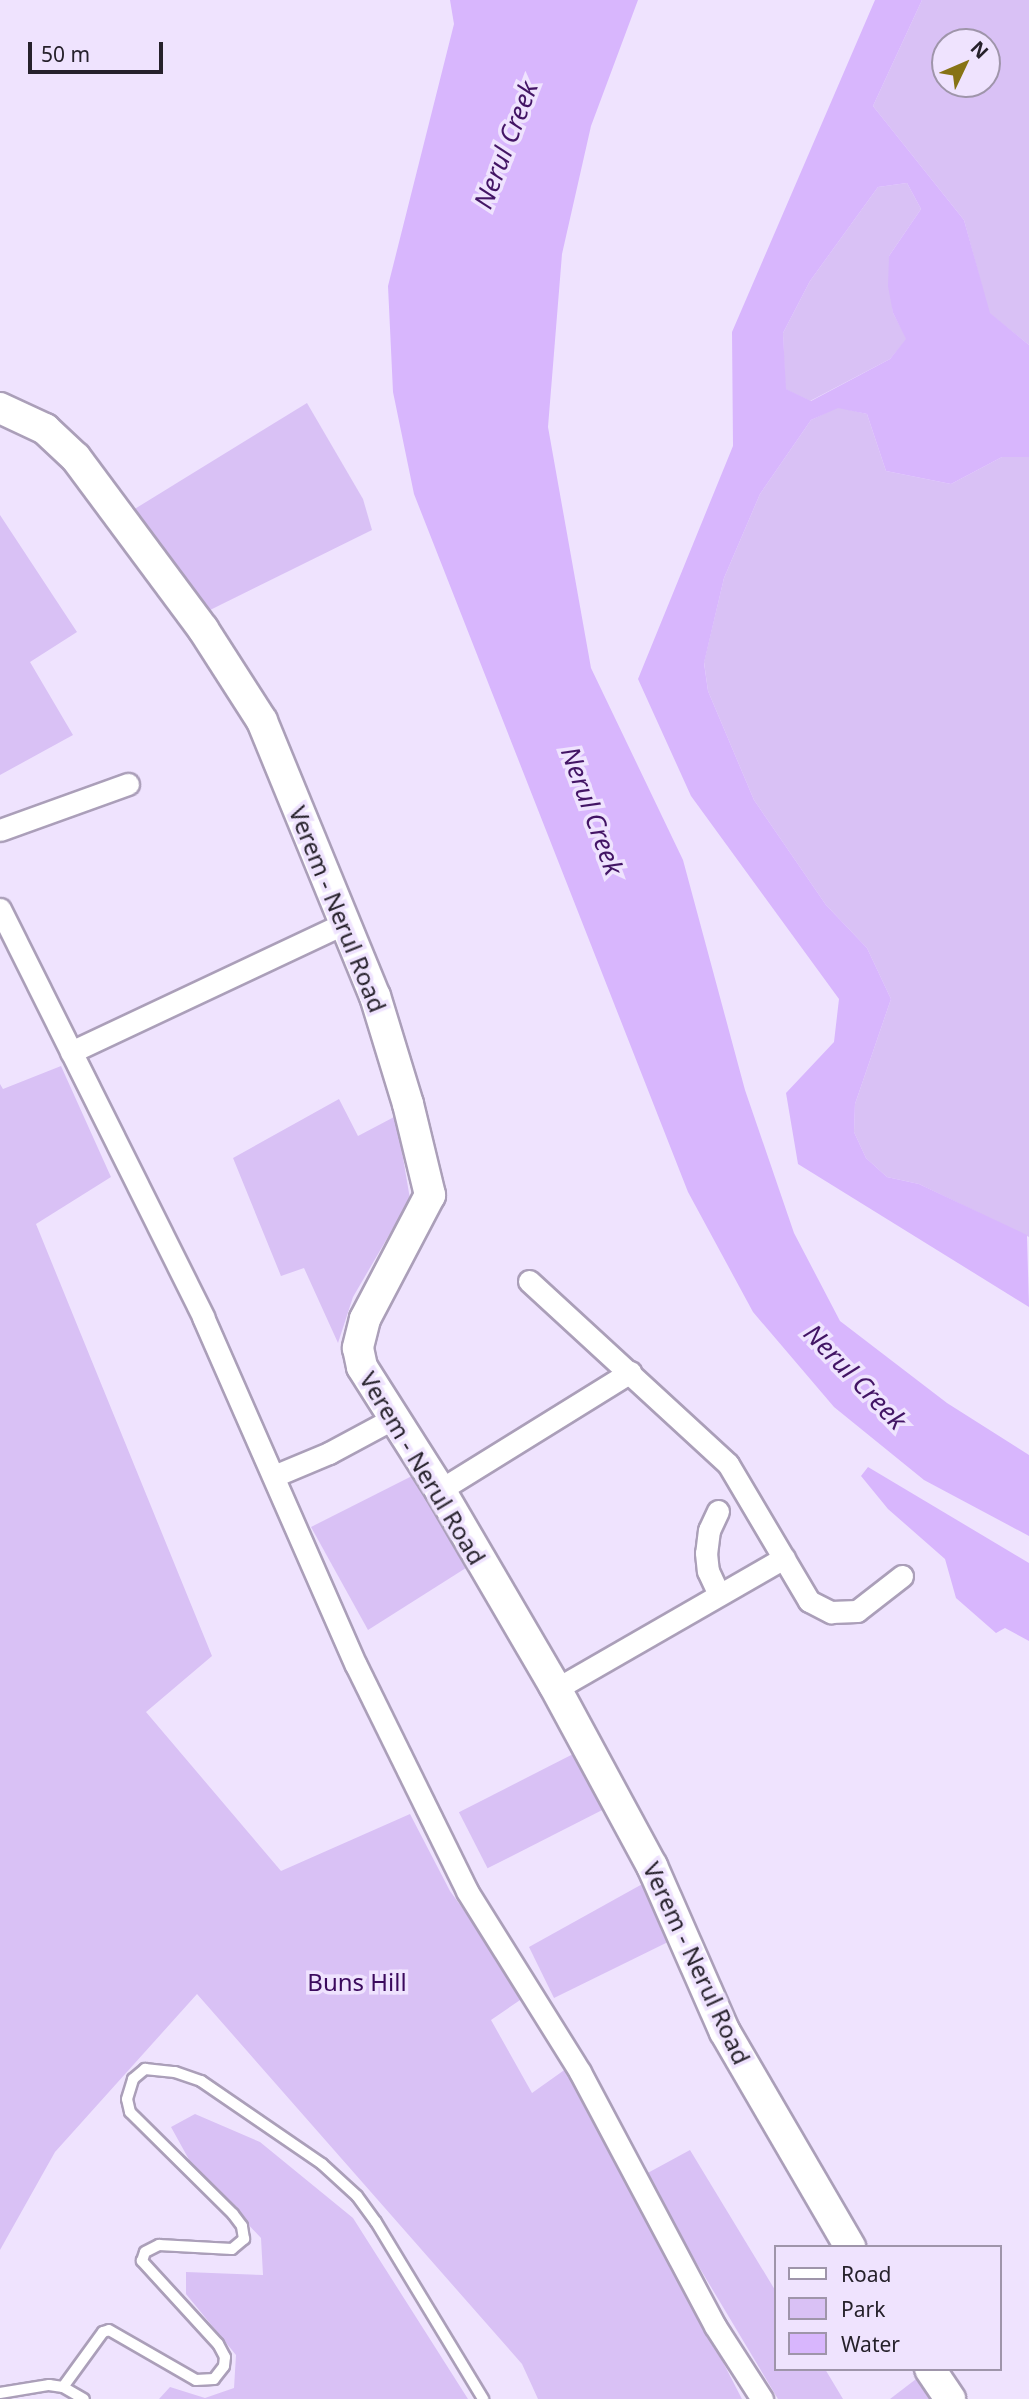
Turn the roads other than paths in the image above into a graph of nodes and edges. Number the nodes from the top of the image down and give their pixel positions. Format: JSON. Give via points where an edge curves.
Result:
{"nodes":[{"id":1,"x":0,"y":408,"type":"edge"},
{"id":2,"x":128,"y":783,"type":"dead end"},
{"id":3,"x":0,"y":830,"type":"edge"},
{"id":4,"x":0,"y":909,"type":"edge"},
{"id":5,"x":345,"y":923,"type":"junction"},
{"id":6,"x":71,"y":1052,"type":"junction"},
{"id":7,"x":529,"y":1281,"type":"dead end"},
{"id":8,"x":629,"y":1372,"type":"junction"},
{"id":9,"x":394,"y":1418,"type":"junction"},
{"id":10,"x":274,"y":1476,"type":"junction"},
{"id":11,"x":440,"y":1490,"type":"junction"},
{"id":12,"x":718,"y":1511,"type":"dead end"},
{"id":13,"x":784,"y":1558,"type":"junction"},
{"id":14,"x":902,"y":1576,"type":"dead end"},
{"id":15,"x":719,"y":1595,"type":"junction"},
{"id":16,"x":556,"y":1689,"type":"junction"},
{"id":17,"x":849,"y":2245,"type":"edge"},
{"id":18,"x":931,"y":2371,"type":"edge"},
{"id":19,"x":63,"y":2387,"type":"junction"},
{"id":20,"x":0,"y":2393,"type":"edge"},
{"id":21,"x":84,"y":2399,"type":"edge"},
{"id":22,"x":483,"y":2399,"type":"edge"},
{"id":23,"x":762,"y":2399,"type":"edge"},
{"id":24,"x":950,"y":2399,"type":"edge"}],
"edges":[{"from":1,"to":5,"type":"main road","name":"Verem - Nerul Road","via":[[44,429],[76,458],[203,629],[262,721]]},
{"from":2,"to":3,"type":"street"},
{"from":4,"to":6,"type":"street"},
{"from":5,"to":6,"type":"street"},
{"from":5,"to":9,"type":"main road","name":"Verem - Nerul Road","via":[[375,996],[430,1195],[371,1306],[359,1341],[362,1367]]},
{"from":6,"to":10,"type":"street","via":[[203,1317]]},
{"from":7,"to":8,"type":"street"},
{"from":8,"to":11,"type":"street"},
{"from":8,"to":13,"type":"street","via":[[728,1464]]},
{"from":9,"to":10,"type":"street"},
{"from":9,"to":11,"type":"main road","name":"Verem - Nerul Road"},
{"from":10,"to":23,"type":"street","via":[[355,1665],[467,1891],[580,2071],[715,2326]]},
{"from":11,"to":16,"type":"main road","name":"Verem - Nerul Road"},
{"from":12,"to":15,"type":"street","via":[[706,1553]]},
{"from":13,"to":14,"type":"street","via":[[809,1601],[831,1612],[858,1611]]},
{"from":13,"to":15,"type":"street"},
{"from":15,"to":16,"type":"street"},
{"from":16,"to":17,"type":"main road","name":"Verem - Nerul Road","via":[[652,1866],[726,2032]]},
{"from":18,"to":24,"type":"main road"},
{"from":19,"to":20,"type":"lane"},
{"from":19,"to":21,"type":"lane"},
{"from":19,"to":22,"type":"lane","via":[[109,2330],[196,2380],[214,2379],[224,2366],[218,2344],[142,2261],[145,2252],[159,2245],[232,2249],[244,2239],[242,2226],[130,2112],[127,2099],[132,2079],[145,2069],[176,2071],[201,2081],[322,2164],[357,2196]]}]}
